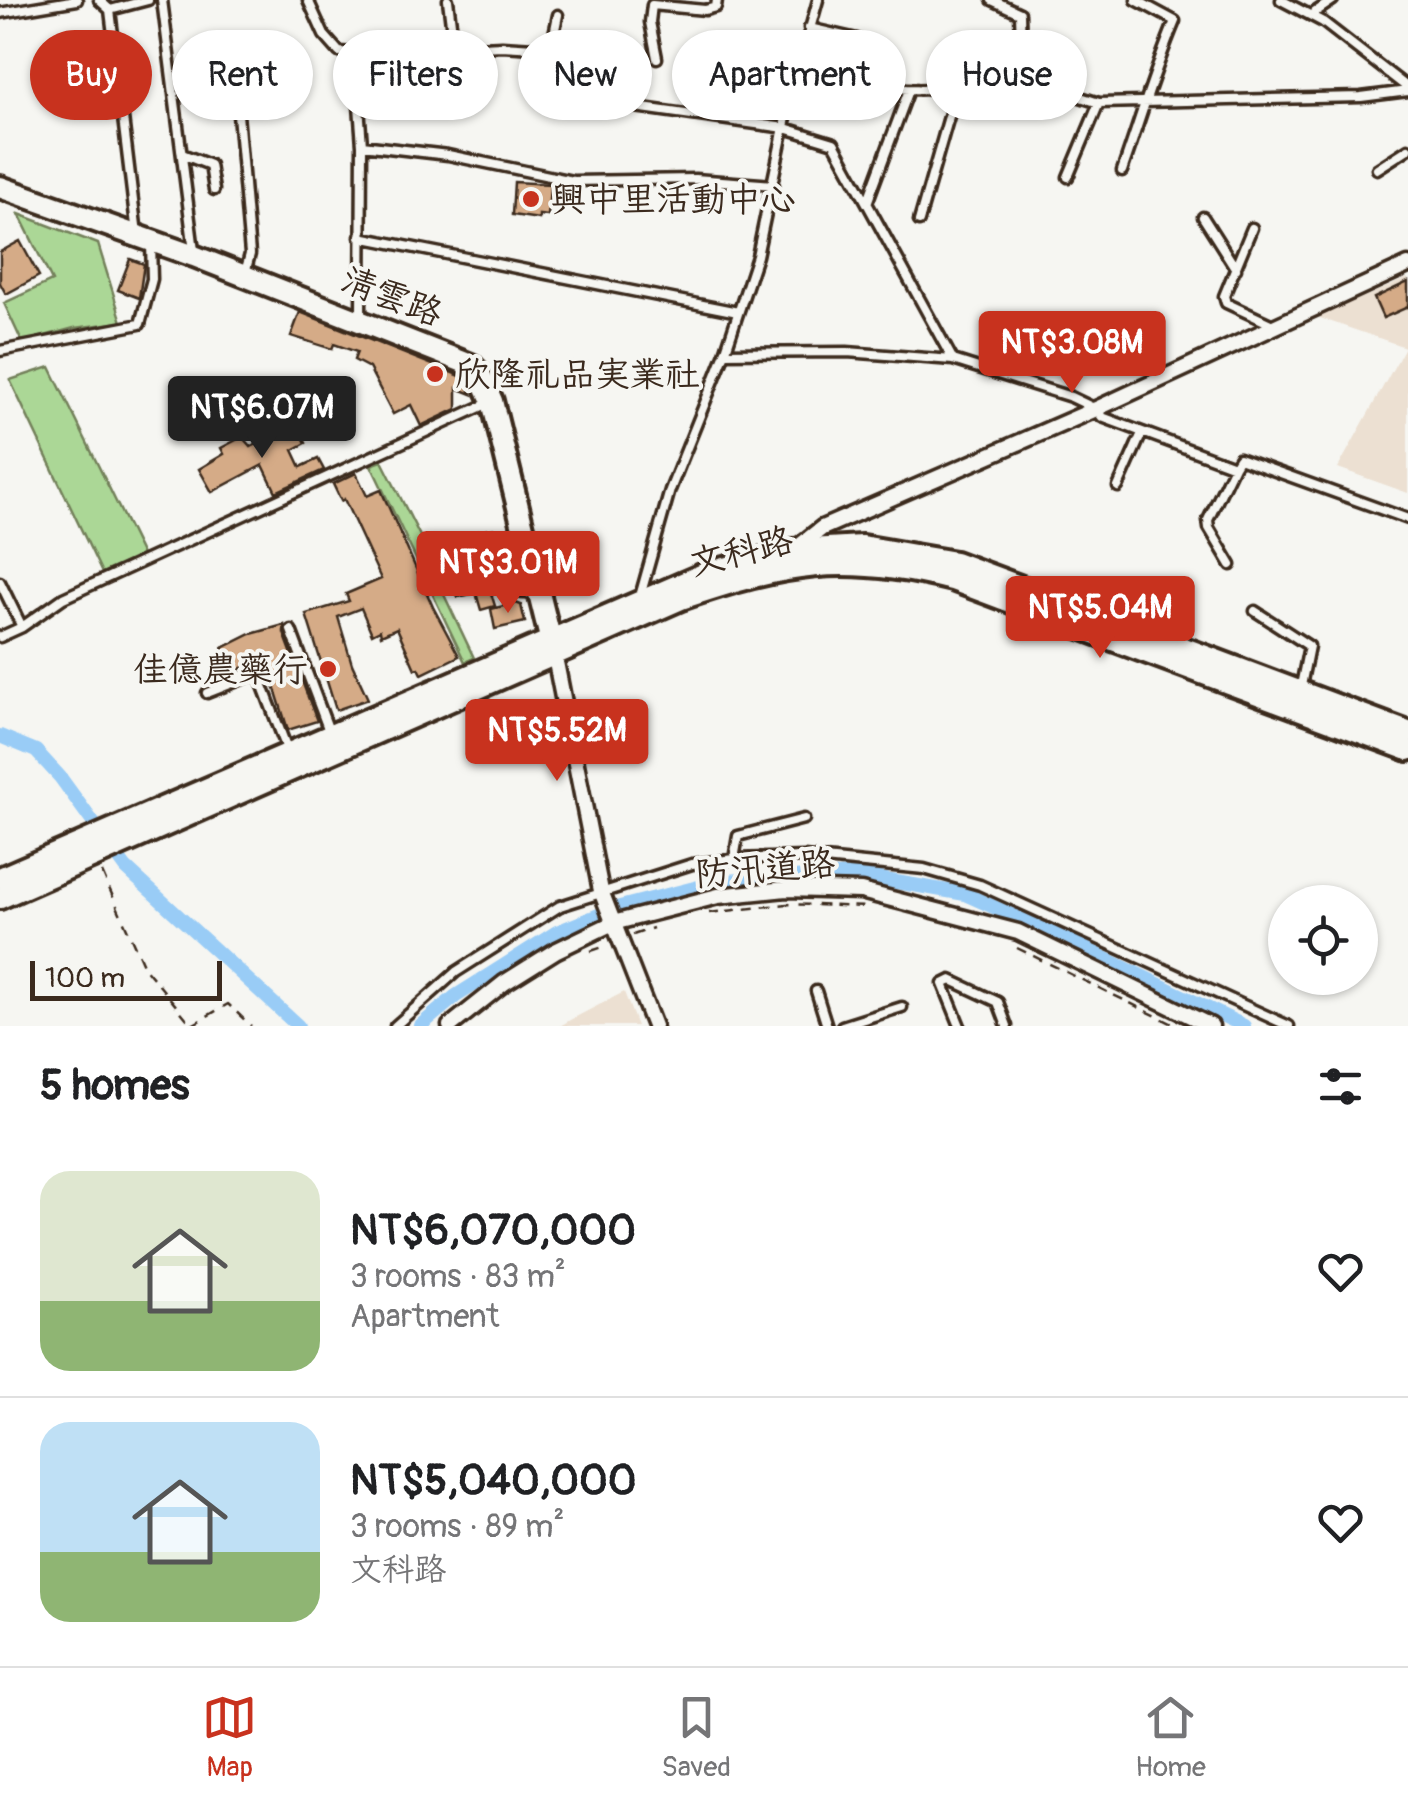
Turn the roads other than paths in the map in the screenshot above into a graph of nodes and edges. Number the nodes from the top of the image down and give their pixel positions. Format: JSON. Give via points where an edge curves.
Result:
{"nodes":[{"id":1,"x":76,"y":0,"type":"edge"},
{"id":2,"x":99,"y":0,"type":"edge"},
{"id":3,"x":148,"y":0,"type":"edge"},
{"id":4,"x":162,"y":0,"type":"edge"},
{"id":5,"x":308,"y":0,"type":"edge"},
{"id":6,"x":448,"y":0,"type":"edge"},
{"id":7,"x":717,"y":0,"type":"edge"},
{"id":8,"x":818,"y":0,"type":"edge"},
{"id":9,"x":992,"y":0,"type":"edge"},
{"id":10,"x":1136,"y":0,"type":"edge"},
{"id":11,"x":1281,"y":0,"type":"edge"},
{"id":12,"x":1333,"y":0,"type":"edge"},
{"id":13,"x":1009,"y":3,"type":"edge"},
{"id":14,"x":110,"y":10,"type":"junction"},
{"id":15,"x":0,"y":13,"type":"edge"},
{"id":16,"x":558,"y":15,"type":"dead end"},
{"id":17,"x":1311,"y":16,"type":"junction"},
{"id":18,"x":809,"y":28,"type":"junction"},
{"id":19,"x":452,"y":30,"type":"edge"},
{"id":20,"x":1021,"y":30,"type":"edge"},
{"id":21,"x":333,"y":45,"type":"edge"},
{"id":22,"x":498,"y":46,"type":"edge"},
{"id":23,"x":657,"y":58,"type":"dead end"},
{"id":24,"x":1408,"y":74,"type":"edge"},
{"id":25,"x":1399,"y":81,"type":"junction"},
{"id":26,"x":926,"y":88,"type":"edge"},
{"id":27,"x":909,"y":90,"type":"junction"},
{"id":28,"x":1408,"y":90,"type":"edge"},
{"id":29,"x":1087,"y":99,"type":"edge"},
{"id":30,"x":1099,"y":103,"type":"junction"},
{"id":31,"x":1146,"y":104,"type":"junction"},
{"id":32,"x":652,"y":109,"type":"edge"},
{"id":33,"x":239,"y":120,"type":"edge"},
{"id":34,"x":360,"y":120,"type":"edge"},
{"id":35,"x":948,"y":120,"type":"edge"},
{"id":36,"x":785,"y":128,"type":"junction"},
{"id":37,"x":362,"y":144,"type":"junction"},
{"id":38,"x":1408,"y":149,"type":"edge"},
{"id":39,"x":182,"y":154,"type":"junction"},
{"id":40,"x":1377,"y":169,"type":"dead end"},
{"id":41,"x":1122,"y":171,"type":"dead end"},
{"id":42,"x":1068,"y":177,"type":"dead end"},
{"id":43,"x":774,"y":185,"type":"junction"},
{"id":44,"x":0,"y":187,"type":"edge"},
{"id":45,"x":214,"y":190,"type":"dead end"},
{"id":46,"x":867,"y":203,"type":"junction"},
{"id":47,"x":1203,"y":217,"type":"dead end"},
{"id":48,"x":919,"y":220,"type":"dead end"},
{"id":49,"x":1252,"y":228,"type":"dead end"},
{"id":50,"x":360,"y":237,"type":"junction"},
{"id":51,"x":144,"y":240,"type":"junction"},
{"id":52,"x":194,"y":256,"type":"junction"},
{"id":53,"x":1408,"y":266,"type":"edge"},
{"id":54,"x":1236,"y":269,"type":"junction"},
{"id":55,"x":244,"y":275,"type":"junction"},
{"id":56,"x":738,"y":312,"type":"junction"},
{"id":57,"x":361,"y":319,"type":"junction"},
{"id":58,"x":1273,"y":326,"type":"junction"},
{"id":59,"x":0,"y":351,"type":"edge"},
{"id":60,"x":726,"y":354,"type":"junction"},
{"id":61,"x":954,"y":360,"type":"junction"},
{"id":62,"x":492,"y":402,"type":"junction"},
{"id":63,"x":1096,"y":409,"type":"junction"},
{"id":64,"x":1142,"y":433,"type":"junction"},
{"id":65,"x":1234,"y":466,"type":"junction"},
{"id":66,"x":1118,"y":487,"type":"dead end"},
{"id":67,"x":1408,"y":520,"type":"edge"},
{"id":68,"x":793,"y":558,"type":"junction"},
{"id":69,"x":488,"y":560,"type":"dead end"},
{"id":70,"x":1231,"y":565,"type":"dead end"},
{"id":71,"x":0,"y":582,"type":"edge"},
{"id":72,"x":539,"y":592,"type":"junction"},
{"id":73,"x":1254,"y":611,"type":"dead end"},
{"id":74,"x":638,"y":612,"type":"junction"},
{"id":75,"x":22,"y":627,"type":"junction"},
{"id":76,"x":291,"y":630,"type":"dead end"},
{"id":77,"x":0,"y":637,"type":"edge"},
{"id":78,"x":552,"y":648,"type":"junction"},
{"id":79,"x":207,"y":692,"type":"dead end"},
{"id":80,"x":1298,"y":698,"type":"junction"},
{"id":81,"x":1408,"y":732,"type":"edge"},
{"id":82,"x":331,"y":736,"type":"junction"},
{"id":83,"x":1408,"y":750,"type":"edge"},
{"id":84,"x":289,"y":754,"type":"junction"},
{"id":85,"x":804,"y":818,"type":"dead end"},
{"id":86,"x":128,"y":832,"type":"junction"},
{"id":87,"x":88,"y":849,"type":"junction"},
{"id":88,"x":734,"y":859,"type":"junction"},
{"id":89,"x":0,"y":878,"type":"edge"},
{"id":90,"x":602,"y":895,"type":"junction"},
{"id":91,"x":0,"y":898,"type":"edge"},
{"id":92,"x":611,"y":922,"type":"junction"},
{"id":93,"x":816,"y":991,"type":"dead end"},
{"id":94,"x":902,"y":1007,"type":"dead end"},
{"id":95,"x":396,"y":1026,"type":"edge"},
{"id":96,"x":450,"y":1026,"type":"edge"},
{"id":97,"x":654,"y":1026,"type":"edge"},
{"id":98,"x":827,"y":1026,"type":"edge"},
{"id":99,"x":842,"y":1026,"type":"edge"},
{"id":100,"x":960,"y":1026,"type":"edge"},
{"id":101,"x":1008,"y":1026,"type":"edge"},
{"id":102,"x":1211,"y":1026,"type":"edge"},
{"id":103,"x":1289,"y":1026,"type":"edge"}],
"edges":[{"from":1,"to":15,"type":"lane"},
{"from":2,"to":14,"type":"lane"},
{"from":3,"to":14,"type":"lane"},
{"from":4,"to":39,"type":"lane"},
{"from":5,"to":21,"type":"lane"},
{"from":6,"to":19,"type":"lane"},
{"from":7,"to":23,"type":"lane","via":[[705,10],[652,5]]},
{"from":8,"to":18,"type":"lane"},
{"from":9,"to":13,"type":"lane"},
{"from":10,"to":31,"type":"lane","via":[[1174,22]]},
{"from":11,"to":17,"type":"lane"},
{"from":12,"to":17,"type":"lane"},
{"from":13,"to":20,"type":"lane","via":[[1020,13]]},
{"from":14,"to":51,"type":"lane"},
{"from":16,"to":22,"type":"lane","via":[[551,49]]},
{"from":17,"to":25,"type":"lane"},
{"from":18,"to":27,"type":"lane","via":[[857,39],[856,74],[874,86]]},
{"from":18,"to":36,"type":"lane"},
{"from":24,"to":25,"type":"lane"},
{"from":25,"to":28,"type":"lane"},
{"from":26,"to":27,"type":"lane"},
{"from":27,"to":46,"type":"lane"},
{"from":28,"to":31,"type":"lane"},
{"from":29,"to":30,"type":"lane"},
{"from":30,"to":31,"type":"lane"},
{"from":30,"to":42,"type":"lane"},
{"from":31,"to":41,"type":"lane"},
{"from":32,"to":36,"type":"lane"},
{"from":33,"to":55,"type":"lane","via":[[250,254]]},
{"from":34,"to":37,"type":"lane"},
{"from":35,"to":48,"type":"lane"},
{"from":36,"to":43,"type":"lane"},
{"from":36,"to":46,"type":"lane","via":[[834,142]]},
{"from":37,"to":43,"type":"lane","via":[[573,181]]},
{"from":37,"to":50,"type":"lane"},
{"from":38,"to":40,"type":"lane"},
{"from":39,"to":45,"type":"lane","via":[[210,165]]},
{"from":39,"to":52,"type":"lane"},
{"from":43,"to":56,"type":"lane"},
{"from":44,"to":51,"type":"main road","name":"清雲路"},
{"from":46,"to":61,"type":"lane"},
{"from":47,"to":54,"type":"lane"},
{"from":49,"to":54,"type":"lane"},
{"from":50,"to":56,"type":"lane"},
{"from":50,"to":57,"type":"lane"},
{"from":51,"to":52,"type":"main road","name":"清雲路"},
{"from":51,"to":59,"type":"lane","via":[[152,279],[140,324]]},
{"from":52,"to":55,"type":"main road","name":"清雲路"},
{"from":53,"to":58,"type":"street"},
{"from":54,"to":58,"type":"lane","via":[[1226,303]]},
{"from":55,"to":57,"type":"main road","name":"清雲路"},
{"from":56,"to":60,"type":"lane"},
{"from":57,"to":62,"type":"main road","name":"清雲路","via":[[471,365]]},
{"from":58,"to":63,"type":"street"},
{"from":60,"to":61,"type":"lane","via":[[848,352]]},
{"from":60,"to":74,"type":"lane","via":[[670,490]]},
{"from":61,"to":63,"type":"lane"},
{"from":62,"to":72,"type":"main road","name":"清雲路"},
{"from":62,"to":75,"type":"lane","via":[[63,598]]},
{"from":63,"to":64,"type":"lane","via":[[1102,418]]},
{"from":63,"to":68,"type":"street","via":[[822,528]]},
{"from":64,"to":65,"type":"lane"},
{"from":64,"to":66,"type":"lane"},
{"from":65,"to":67,"type":"lane","via":[[1239,458]]},
{"from":65,"to":70,"type":"lane","via":[[1208,520]]},
{"from":68,"to":74,"type":"main road","name":"文科路","via":[[706,573]]},
{"from":68,"to":80,"type":"main road","name":"文科路","via":[[862,546],[942,559]]},
{"from":69,"to":72,"type":"lane","via":[[504,588]]},
{"from":71,"to":75,"type":"lane"},
{"from":72,"to":78,"type":"main road","name":"清雲路"},
{"from":73,"to":80,"type":"lane","via":[[1309,646]]},
{"from":74,"to":78,"type":"main road","name":"文科路"},
{"from":75,"to":77,"type":"lane"},
{"from":76,"to":82,"type":"lane"},
{"from":78,"to":82,"type":"main road","name":"文科路"},
{"from":78,"to":86,"type":"main road","name":"文科路"},
{"from":78,"to":90,"type":"street"},
{"from":79,"to":84,"type":"lane","via":[[258,672]]},
{"from":80,"to":81,"type":"main road","name":"文科路"},
{"from":80,"to":83,"type":"main road","name":"文科路"},
{"from":82,"to":84,"type":"main road","name":"文科路"},
{"from":84,"to":86,"type":"main road","name":"文科路"},
{"from":85,"to":88,"type":"lane","via":[[738,836]]},
{"from":86,"to":87,"type":"main road","name":"文科路"},
{"from":87,"to":89,"type":"main road","name":"文科路"},
{"from":87,"to":91,"type":"main road","name":"文科路"},
{"from":88,"to":90,"type":"lane","via":[[692,864]]},
{"from":88,"to":103,"type":"lane","via":[[855,861],[950,875]]},
{"from":90,"to":92,"type":"street"},
{"from":90,"to":95,"type":"lane","via":[[560,906],[456,972]]},
{"from":92,"to":96,"type":"street","name":"防汛道路","via":[[504,983]]},
{"from":92,"to":97,"type":"street"},
{"from":92,"to":102,"type":"street","name":"防汛道路","via":[[718,896],[861,891],[1018,932]]},
{"from":93,"to":98,"type":"lane"},
{"from":94,"to":99,"type":"lane"},
{"from":100,"to":101,"type":"lane","via":[[944,984],[952,980],[998,1002]]}]}
